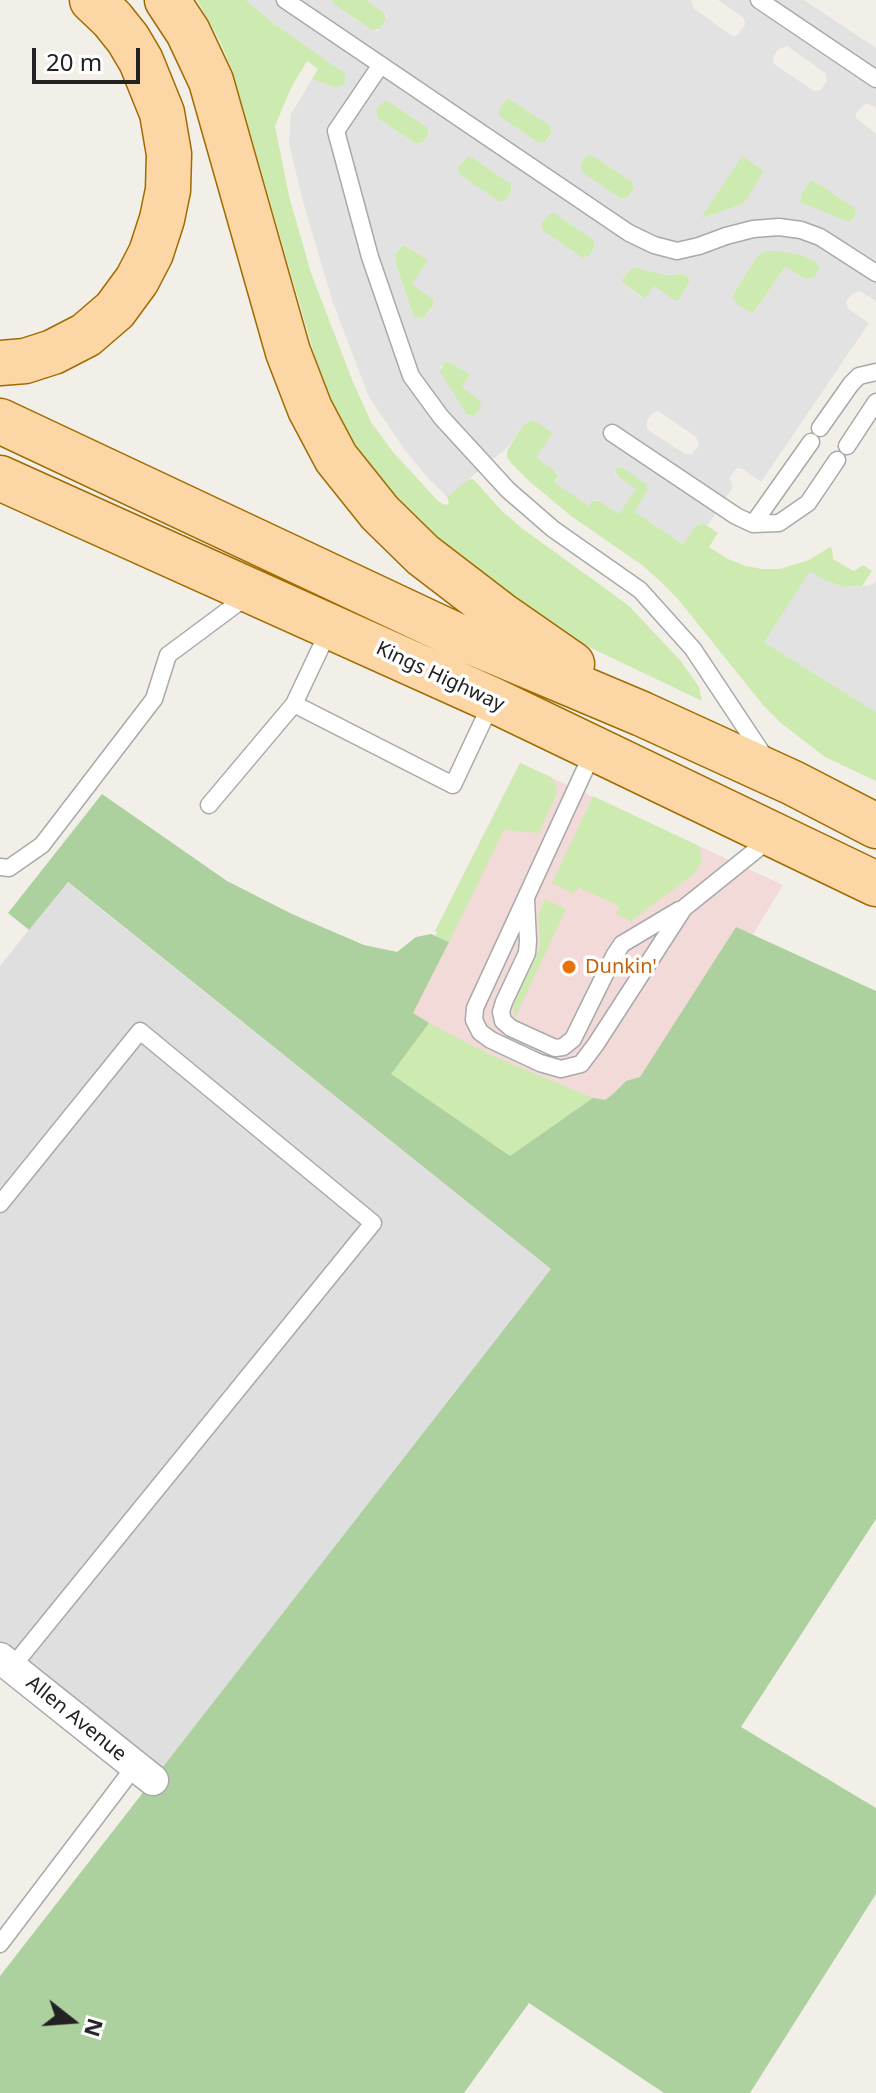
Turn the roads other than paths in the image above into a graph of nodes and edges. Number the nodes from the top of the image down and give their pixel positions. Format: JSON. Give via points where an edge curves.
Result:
{"nodes":[{"id":1,"x":92,"y":0,"type":"edge"},
{"id":2,"x":167,"y":0,"type":"edge"},
{"id":3,"x":285,"y":0,"type":"edge"},
{"id":4,"x":759,"y":0,"type":"edge"},
{"id":5,"x":380,"y":66,"type":"junction"},
{"id":6,"x":876,"y":79,"type":"edge"},
{"id":7,"x":876,"y":273,"type":"edge"},
{"id":8,"x":0,"y":363,"type":"edge"},
{"id":9,"x":876,"y":372,"type":"edge"},
{"id":10,"x":876,"y":402,"type":"edge"},
{"id":11,"x":0,"y":421,"type":"edge"},
{"id":12,"x":612,"y":433,"type":"dead end"},
{"id":13,"x":0,"y":478,"type":"edge"},
{"id":14,"x":753,"y":524,"type":"junction"},
{"id":15,"x":252,"y":592,"type":"junction"},
{"id":16,"x":330,"y":627,"type":"junction"},
{"id":17,"x":493,"y":700,"type":"junction"},
{"id":18,"x":294,"y":704,"type":"junction"},
{"id":19,"x":642,"y":714,"type":"junction"},
{"id":20,"x":594,"y":750,"type":"junction"},
{"id":21,"x":778,"y":775,"type":"junction"},
{"id":22,"x":209,"y":805,"type":"dead end"},
{"id":23,"x":860,"y":812,"type":"edge"},
{"id":24,"x":775,"y":836,"type":"junction"},
{"id":25,"x":0,"y":867,"type":"edge"},
{"id":26,"x":876,"y":884,"type":"edge"},
{"id":27,"x":525,"y":899,"type":"junction"},
{"id":28,"x":684,"y":908,"type":"junction"},
{"id":29,"x":0,"y":1204,"type":"edge"},
{"id":30,"x":6,"y":1663,"type":"edge"},
{"id":31,"x":144,"y":1773,"type":"joint"},
{"id":32,"x":0,"y":1944,"type":"edge"}],
"edges":[{"from":1,"to":8,"type":"main road","via":[[128,39],[162,113],[169,154],[162,219],[151,253],[115,310],[86,335],[53,352]]},
{"from":2,"to":19,"type":"main road","via":[[211,81],[288,352],[336,458],[423,555]]},
{"from":3,"to":5,"type":"lane"},
{"from":4,"to":6,"type":"lane"},
{"from":5,"to":7,"type":"lane","via":[[654,245],[677,251],[753,229],[779,227],[820,237]]},
{"from":5,"to":21,"type":"lane","via":[[336,131],[370,257],[411,376],[508,490],[640,590],[693,649]]},
{"from":9,"to":14,"type":"lane","via":[[859,376]]},
{"from":10,"to":14,"type":"lane","via":[[808,503],[779,523]]},
{"from":11,"to":19,"type":"main road","via":[[464,639]]},
{"from":12,"to":14,"type":"lane"},
{"from":13,"to":15,"type":"main road","name":"Kings Highway"},
{"from":15,"to":16,"type":"main road","name":"Kings Highway"},
{"from":15,"to":25,"type":"lane","via":[[168,655],[154,699],[42,845],[9,868]]},
{"from":16,"to":17,"type":"main road","name":"Kings Highway"},
{"from":16,"to":18,"type":"lane"},
{"from":17,"to":18,"type":"lane","via":[[453,785]]},
{"from":17,"to":20,"type":"main road","name":"Kings Highway"},
{"from":18,"to":22,"type":"lane"},
{"from":19,"to":21,"type":"main road"},
{"from":20,"to":24,"type":"main road","name":"Kings Highway"},
{"from":20,"to":27,"type":"lane"},
{"from":21,"to":23,"type":"main road"},
{"from":24,"to":26,"type":"main road","name":"Kings Highway"},
{"from":24,"to":28,"type":"lane"},
{"from":27,"to":28,"type":"lane","via":[[527,953],[501,1012],[511,1028],[555,1048],[573,1039],[622,944]]},
{"from":27,"to":28,"type":"lane","via":[[474,1020],[491,1040],[561,1069],[581,1064]]},
{"from":29,"to":30,"type":"lane","via":[[140,1031],[373,1223]]},
{"from":30,"to":31,"type":"street","name":"Allen Avenue"},
{"from":31,"to":32,"type":"lane"}]}
